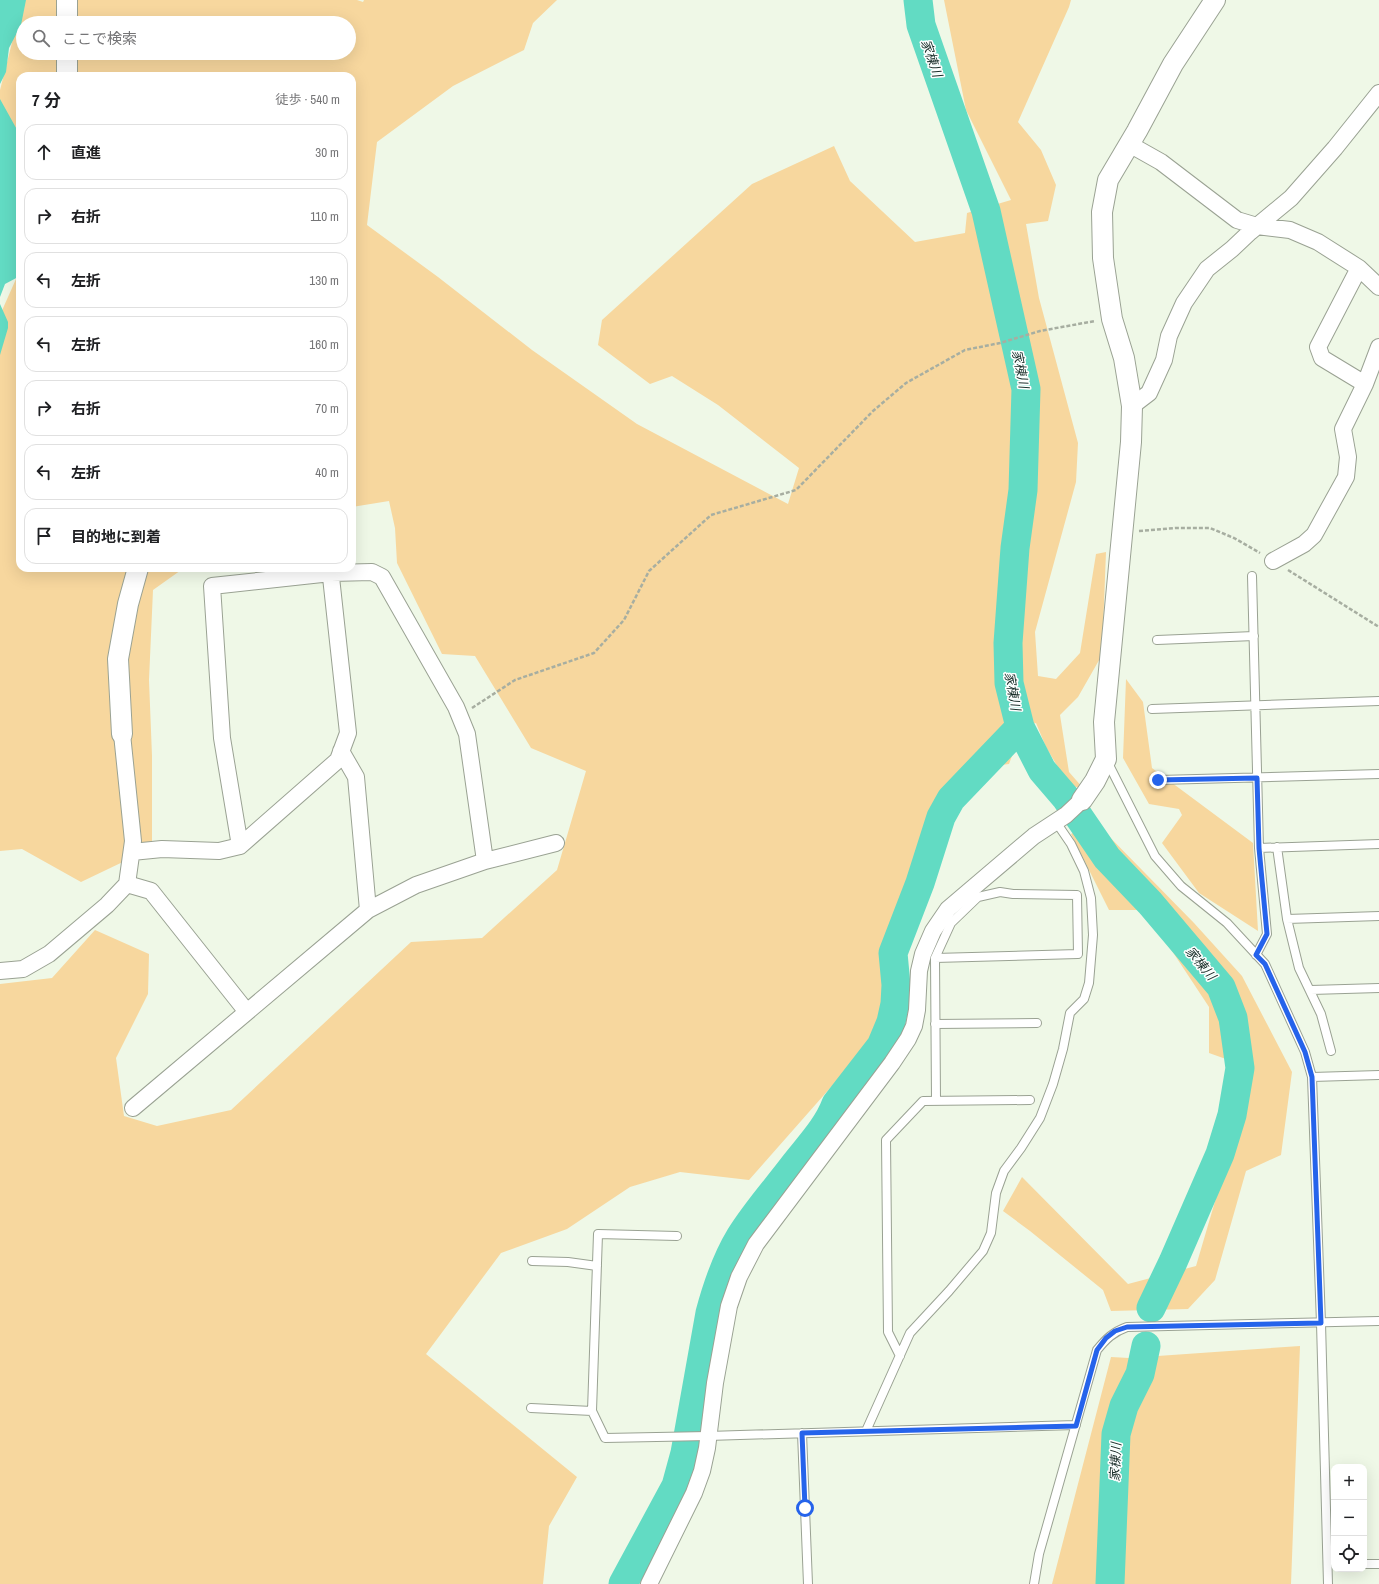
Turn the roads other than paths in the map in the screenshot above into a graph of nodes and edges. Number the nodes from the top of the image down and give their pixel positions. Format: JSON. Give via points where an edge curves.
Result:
{"nodes":[{"id":1,"x":67,"y":0,"type":"edge"},
{"id":2,"x":1215,"y":0,"type":"edge"},
{"id":3,"x":67,"y":16,"type":"edge"},
{"id":4,"x":67,"y":60,"type":"edge"},
{"id":5,"x":66,"y":72,"type":"edge"},
{"id":6,"x":1379,"y":93,"type":"edge"},
{"id":7,"x":1130,"y":144,"type":"junction"},
{"id":8,"x":1257,"y":226,"type":"junction"},
{"id":9,"x":1358,"y":268,"type":"junction"},
{"id":10,"x":1379,"y":287,"type":"edge"},
{"id":11,"x":1379,"y":347,"type":"edge"},
{"id":12,"x":1365,"y":384,"type":"junction"},
{"id":13,"x":1132,"y":406,"type":"junction"},
{"id":14,"x":1273,"y":561,"type":"road end"},
{"id":15,"x":356,"y":571,"type":"edge"},
{"id":16,"x":137,"y":572,"type":"edge"},
{"id":17,"x":316,"y":572,"type":"edge"},
{"id":18,"x":331,"y":572,"type":"edge"},
{"id":19,"x":1252,"y":576,"type":"dead end"},
{"id":20,"x":1254,"y":636,"type":"junction"},
{"id":21,"x":1157,"y":640,"type":"dead end"},
{"id":22,"x":1379,"y":701,"type":"edge"},
{"id":23,"x":1256,"y":705,"type":"junction"},
{"id":24,"x":1152,"y":709,"type":"dead end"},
{"id":25,"x":122,"y":734,"type":"joint"},
{"id":26,"x":342,"y":751,"type":"junction"},
{"id":27,"x":1106,"y":759,"type":"junction"},
{"id":28,"x":1379,"y":774,"type":"edge"},
{"id":29,"x":1257,"y":778,"type":"junction"},
{"id":30,"x":1158,"y":780,"type":"dead end"},
{"id":31,"x":1082,"y":800,"type":"joint"},
{"id":32,"x":1061,"y":819,"type":"junction"},
{"id":33,"x":556,"y":843,"type":"dead end"},
{"id":34,"x":1379,"y":844,"type":"edge"},
{"id":35,"x":240,"y":846,"type":"junction"},
{"id":36,"x":1277,"y":847,"type":"junction"},
{"id":37,"x":1259,"y":848,"type":"junction"},
{"id":38,"x":132,"y":852,"type":"junction"},
{"id":39,"x":485,"y":861,"type":"junction"},
{"id":40,"x":127,"y":884,"type":"junction"},
{"id":41,"x":368,"y":910,"type":"junction"},
{"id":42,"x":1379,"y":916,"type":"edge"},
{"id":43,"x":1287,"y":919,"type":"junction"},
{"id":44,"x":1256,"y":955,"type":"junction"},
{"id":45,"x":935,"y":958,"type":"junction"},
{"id":46,"x":0,"y":971,"type":"edge"},
{"id":47,"x":1379,"y":988,"type":"edge"},
{"id":48,"x":1311,"y":990,"type":"junction"},
{"id":49,"x":247,"y":1012,"type":"junction"},
{"id":50,"x":1037,"y":1023,"type":"dead end"},
{"id":51,"x":935,"y":1024,"type":"junction"},
{"id":52,"x":1330,"y":1051,"type":"dead end"},
{"id":53,"x":1379,"y":1075,"type":"edge"},
{"id":54,"x":1312,"y":1077,"type":"junction"},
{"id":55,"x":936,"y":1100,"type":"junction"},
{"id":56,"x":1030,"y":1100,"type":"dead end"},
{"id":57,"x":133,"y":1108,"type":"dead end"},
{"id":58,"x":677,"y":1236,"type":"dead end"},
{"id":59,"x":532,"y":1261,"type":"dead end"},
{"id":60,"x":597,"y":1266,"type":"junction"},
{"id":61,"x":1379,"y":1321,"type":"edge"},
{"id":62,"x":1321,"y":1323,"type":"junction"},
{"id":63,"x":900,"y":1356,"type":"junction"},
{"id":64,"x":531,"y":1408,"type":"dead end"},
{"id":65,"x":592,"y":1410,"type":"junction"},
{"id":66,"x":1076,"y":1426,"type":"junction"},
{"id":67,"x":866,"y":1431,"type":"junction"},
{"id":68,"x":802,"y":1433,"type":"junction"},
{"id":69,"x":708,"y":1436,"type":"junction"},
{"id":70,"x":1367,"y":1564,"type":"edge"},
{"id":71,"x":1379,"y":1564,"type":"edge"},
{"id":72,"x":1331,"y":1565,"type":"edge"},
{"id":73,"x":649,"y":1584,"type":"edge"},
{"id":74,"x":808,"y":1584,"type":"edge"},
{"id":75,"x":1034,"y":1584,"type":"edge"},
{"id":76,"x":1328,"y":1584,"type":"edge"}],
"edges":[{"from":1,"to":3,"type":"street"},
{"from":2,"to":7,"type":"street","via":[[1173,64]]},
{"from":4,"to":5,"type":"street"},
{"from":6,"to":8,"type":"street","via":[[1291,198]]},
{"from":7,"to":8,"type":"street","via":[[1161,162],[1237,220]]},
{"from":7,"to":13,"type":"street","via":[[1108,180],[1102,212],[1103,258],[1112,319],[1124,358]]},
{"from":8,"to":9,"type":"street","via":[[1290,230],[1318,242]]},
{"from":8,"to":13,"type":"street","via":[[1207,269],[1184,304],[1169,336],[1164,360],[1149,393]]},
{"from":9,"to":10,"type":"street"},
{"from":9,"to":12,"type":"street","via":[[1318,347],[1322,358]]},
{"from":11,"to":12,"type":"street"},
{"from":12,"to":14,"type":"street","via":[[1343,428],[1348,456],[1346,477],[1314,534],[1304,544]]},
{"from":13,"to":27,"type":"street","via":[[1131,442],[1104,722]]},
{"from":15,"to":39,"type":"street","via":[[372,572],[382,577],[456,707],[467,734]]},
{"from":16,"to":25,"type":"street","via":[[118,659]]},
{"from":17,"to":35,"type":"street","via":[[212,586],[222,738]]},
{"from":18,"to":26,"type":"street","via":[[348,733]]},
{"from":19,"to":20,"type":"lane"},
{"from":20,"to":21,"type":"lane"},
{"from":20,"to":23,"type":"lane"},
{"from":22,"to":23,"type":"lane"},
{"from":23,"to":24,"type":"lane"},
{"from":23,"to":29,"type":"lane"},
{"from":25,"to":38,"type":"street"},
{"from":26,"to":35,"type":"street","via":[[338,760]]},
{"from":26,"to":41,"type":"street","via":[[356,777]]},
{"from":27,"to":31,"type":"street","via":[[1096,781]]},
{"from":27,"to":44,"type":"lane","via":[[1155,856],[1181,886],[1227,923]]},
{"from":28,"to":29,"type":"lane"},
{"from":29,"to":30,"type":"lane"},
{"from":29,"to":37,"type":"lane"},
{"from":31,"to":32,"type":"street"},
{"from":32,"to":63,"type":"lane","via":[[1084,871],[1091,898],[1094,935],[1084,999],[1070,1013],[1063,1049],[1040,1118],[1004,1170],[996,1193],[991,1232],[983,1251],[949,1292],[910,1332]]},
{"from":32,"to":69,"type":"street","via":[[1034,836],[948,909],[933,931],[919,971],[917,1010],[908,1039],[892,1064],[756,1244],[739,1276],[724,1328]]},
{"from":33,"to":39,"type":"street"},
{"from":34,"to":36,"type":"lane"},
{"from":35,"to":38,"type":"street","via":[[219,851],[162,849]]},
{"from":36,"to":37,"type":"lane"},
{"from":36,"to":43,"type":"lane"},
{"from":37,"to":44,"type":"lane","via":[[1267,934]]},
{"from":38,"to":40,"type":"street"},
{"from":39,"to":41,"type":"street","via":[[416,885]]},
{"from":40,"to":46,"type":"street","via":[[107,905],[49,954],[23,969]]},
{"from":40,"to":49,"type":"street","via":[[151,891]]},
{"from":41,"to":49,"type":"street"},
{"from":42,"to":43,"type":"lane"},
{"from":43,"to":48,"type":"lane","via":[[1299,968]]},
{"from":44,"to":54,"type":"lane","via":[[1265,964],[1305,1052]]},
{"from":45,"to":45,"type":"lane","via":[[1078,954],[1077,896],[1000,892],[978,897],[951,924]]},
{"from":45,"to":51,"type":"lane"},
{"from":47,"to":48,"type":"lane"},
{"from":48,"to":52,"type":"lane","via":[[1321,1014]]},
{"from":49,"to":57,"type":"street"},
{"from":50,"to":51,"type":"lane"},
{"from":51,"to":55,"type":"lane"},
{"from":53,"to":54,"type":"lane"},
{"from":54,"to":62,"type":"lane"},
{"from":55,"to":56,"type":"lane"},
{"from":55,"to":63,"type":"lane","via":[[923,1101],[886,1140],[888,1332]]},
{"from":58,"to":60,"type":"lane","via":[[598,1234]]},
{"from":59,"to":60,"type":"lane"},
{"from":60,"to":65,"type":"lane"},
{"from":61,"to":62,"type":"lane"},
{"from":62,"to":66,"type":"lane","via":[[1127,1327],[1115,1331],[1097,1350]]},
{"from":62,"to":72,"type":"lane"},
{"from":63,"to":67,"type":"lane"},
{"from":64,"to":65,"type":"lane"},
{"from":65,"to":69,"type":"lane","via":[[605,1438]]},
{"from":66,"to":67,"type":"lane"},
{"from":66,"to":75,"type":"lane","via":[[1039,1554]]},
{"from":67,"to":68,"type":"lane"},
{"from":68,"to":69,"type":"lane"},
{"from":68,"to":74,"type":"lane"},
{"from":69,"to":73,"type":"street","via":[[702,1471],[694,1493]]},
{"from":70,"to":71,"type":"lane"},
{"from":72,"to":76,"type":"lane"}]}
